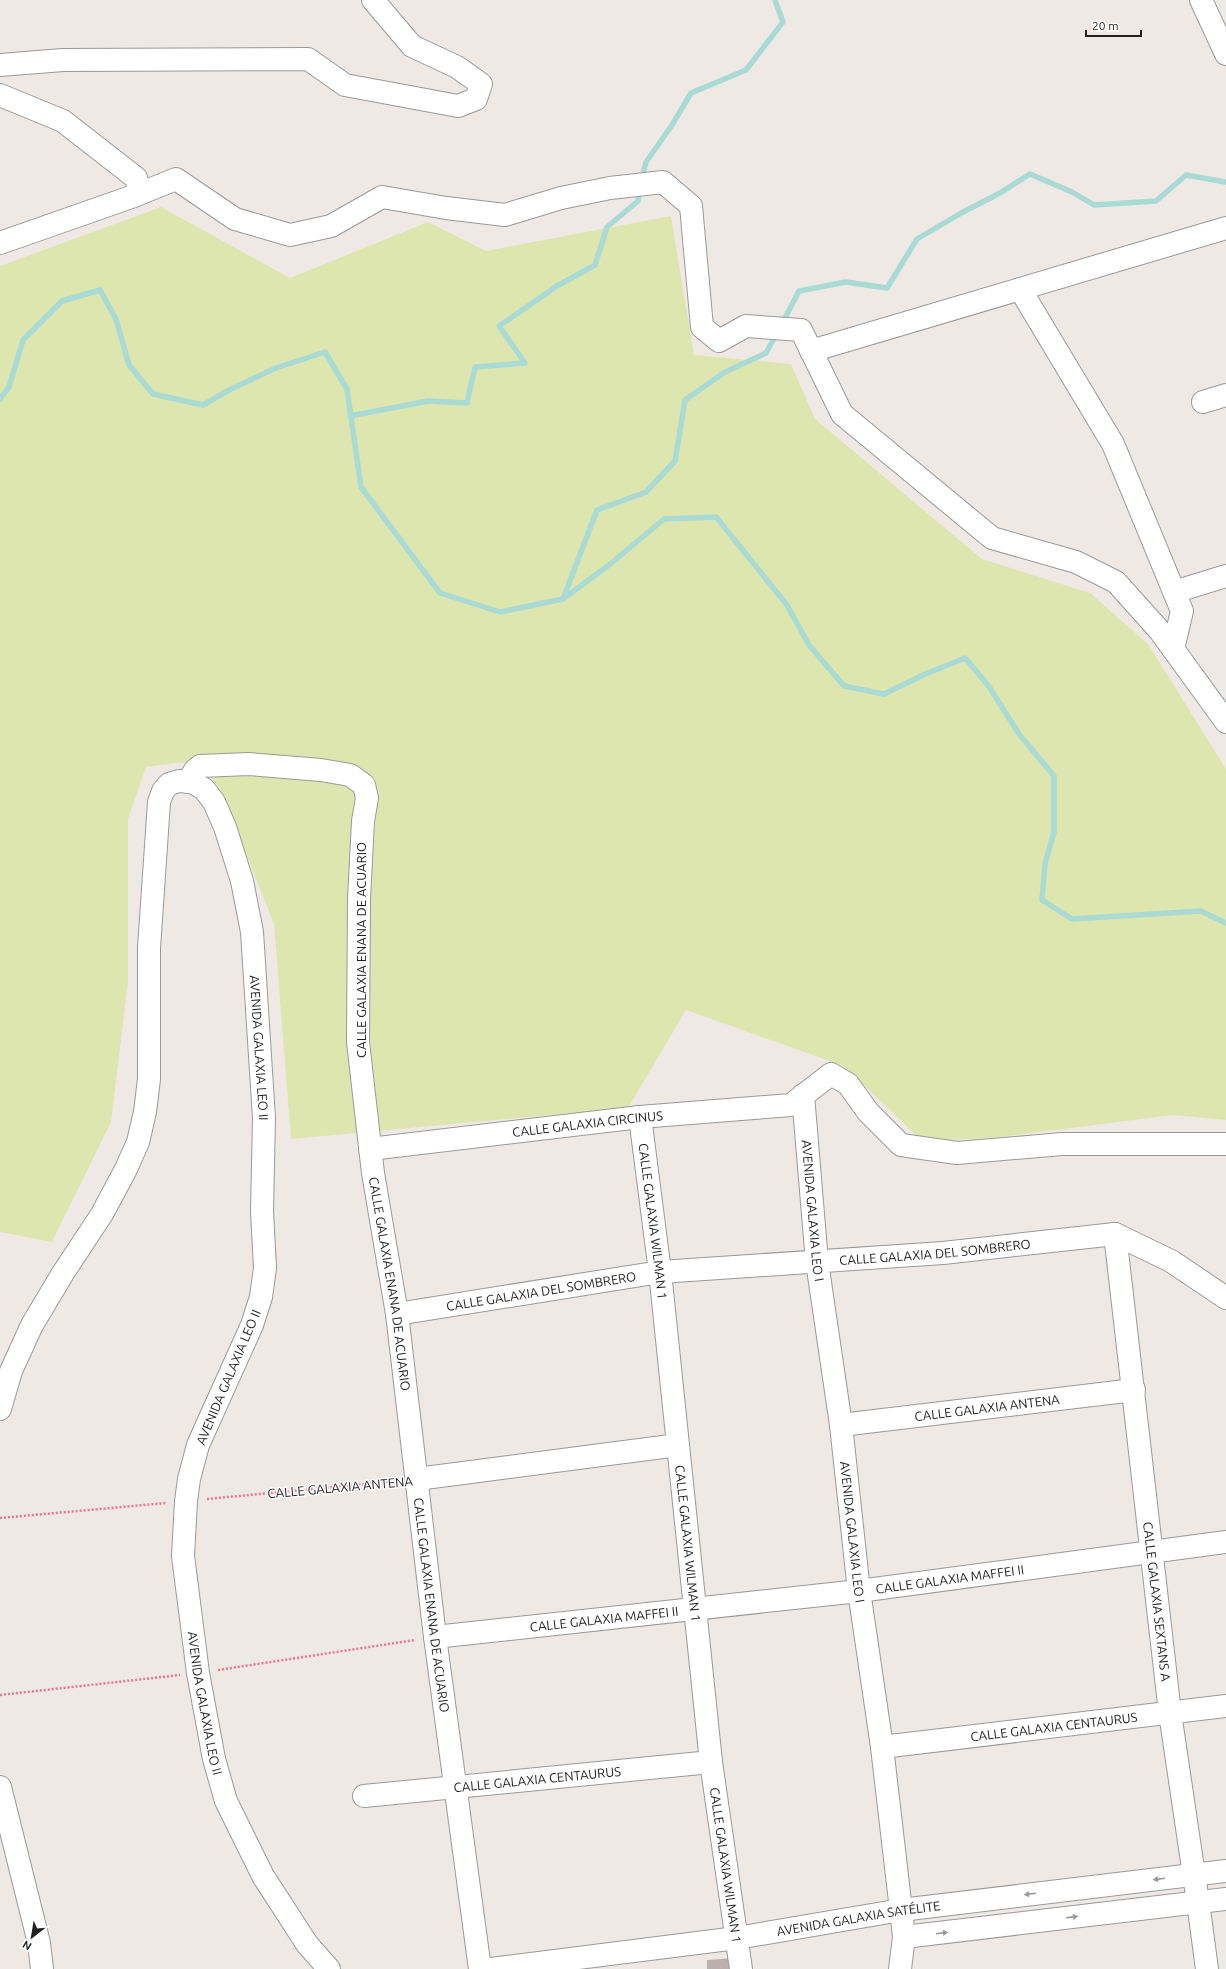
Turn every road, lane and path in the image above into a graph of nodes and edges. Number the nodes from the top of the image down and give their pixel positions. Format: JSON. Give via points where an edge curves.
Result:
{"nodes":[{"id":1,"x":373,"y":0,"type":"edge"},
{"id":2,"x":1201,"y":0,"type":"edge"},
{"id":3,"x":1226,"y":54,"type":"edge"},
{"id":4,"x":0,"y":65,"type":"edge"},
{"id":5,"x":0,"y":95,"type":"edge"},
{"id":6,"x":134,"y":196,"type":"junction"},
{"id":7,"x":1226,"y":228,"type":"edge"},
{"id":8,"x":0,"y":243,"type":"edge"},
{"id":9,"x":1020,"y":289,"type":"junction"},
{"id":10,"x":811,"y":351,"type":"junction"},
{"id":11,"x":1226,"y":395,"type":"edge"},
{"id":12,"x":1203,"y":402,"type":"dead end"},
{"id":13,"x":1226,"y":576,"type":"edge"},
{"id":14,"x":1174,"y":592,"type":"junction"},
{"id":15,"x":1173,"y":649,"type":"junction"},
{"id":16,"x":1226,"y":722,"type":"edge"},
{"id":17,"x":188,"y":782,"type":"junction"},
{"id":18,"x":803,"y":1095,"type":"junction"},
{"id":19,"x":640,"y":1117,"type":"junction"},
{"id":20,"x":1226,"y":1144,"type":"edge"},
{"id":21,"x":370,"y":1149,"type":"junction"},
{"id":22,"x":1115,"y":1234,"type":"junction"},
{"id":23,"x":817,"y":1262,"type":"junction"},
{"id":24,"x":660,"y":1272,"type":"junction"},
{"id":25,"x":1226,"y":1298,"type":"edge"},
{"id":26,"x":397,"y":1314,"type":"junction"},
{"id":27,"x":1134,"y":1390,"type":"junction"},
{"id":28,"x":0,"y":1409,"type":"edge"},
{"id":29,"x":841,"y":1425,"type":"junction"},
{"id":30,"x":678,"y":1445,"type":"junction"},
{"id":31,"x":417,"y":1480,"type":"junction"},
{"id":32,"x":186,"y":1501,"type":"junction"},
{"id":33,"x":0,"y":1518,"type":"edge"},
{"id":34,"x":1226,"y":1542,"type":"edge"},
{"id":35,"x":1151,"y":1551,"type":"junction"},
{"id":36,"x":859,"y":1591,"type":"junction"},
{"id":37,"x":694,"y":1610,"type":"junction"},
{"id":38,"x":435,"y":1637,"type":"junction"},
{"id":39,"x":1226,"y":1706,"type":"edge"},
{"id":40,"x":1170,"y":1713,"type":"junction"},
{"id":41,"x":882,"y":1747,"type":"junction"},
{"id":42,"x":711,"y":1762,"type":"junction"},
{"id":43,"x":0,"y":1787,"type":"edge"},
{"id":44,"x":455,"y":1787,"type":"junction"},
{"id":45,"x":364,"y":1796,"type":"dead end"},
{"id":46,"x":1226,"y":1871,"type":"edge"},
{"id":47,"x":1194,"y":1875,"type":"junction"},
{"id":48,"x":1226,"y":1899,"type":"edge"},
{"id":49,"x":1198,"y":1902,"type":"junction"},
{"id":50,"x":901,"y":1910,"type":"junction"},
{"id":51,"x":904,"y":1937,"type":"junction"},
{"id":52,"x":737,"y":1938,"type":"junction"},
{"id":53,"x":42,"y":1969,"type":"edge"},
{"id":54,"x":329,"y":1969,"type":"edge"},
{"id":55,"x":480,"y":1969,"type":"edge"},
{"id":56,"x":491,"y":1969,"type":"edge"},
{"id":57,"x":741,"y":1969,"type":"edge"},
{"id":58,"x":900,"y":1969,"type":"edge"},
{"id":59,"x":1207,"y":1969,"type":"edge"}],
"edges":[{"from":1,"to":4,"type":"street","via":[[412,46],[457,67],[481,84],[476,99],[458,106],[345,85],[308,59],[64,60]]},
{"from":2,"to":3,"type":"street"},
{"from":5,"to":6,"type":"street","via":[[63,121],[136,178],[139,187]]},
{"from":6,"to":8,"type":"street"},
{"from":6,"to":10,"type":"street","via":[[176,179],[235,219],[290,235],[331,226],[382,197],[446,208],[505,214],[561,198],[610,188],[663,182],[691,206],[702,327],[719,341],[746,326],[801,330]]},
{"from":7,"to":9,"type":"street"},
{"from":9,"to":10,"type":"street"},
{"from":9,"to":14,"type":"street","via":[[1112,444]]},
{"from":10,"to":15,"type":"street","via":[[842,414],[992,538],[1076,562],[1116,582]]},
{"from":11,"to":12,"type":"street"},
{"from":13,"to":14,"type":"street"},
{"from":14,"to":15,"type":"street","via":[[1182,611]]},
{"from":15,"to":16,"type":"street"},
{"from":17,"to":21,"type":"street","name":"CALLE GALAXIA ENANA DE ACUARIO","via":[[200,766],[249,764],[350,775],[364,785],[367,798],[363,821],[359,899],[358,1042]]},
{"from":17,"to":28,"type":"street","via":[[169,784],[162,791],[159,802],[149,948],[149,1079],[138,1142],[102,1214],[32,1325],[11,1371]]},
{"from":17,"to":32,"type":"street","name":"AVENIDA GALAXIA LEO II","via":[[204,789],[214,802],[242,881],[252,932],[264,1118],[262,1211],[265,1268],[261,1297],[252,1325],[198,1445]]},
{"from":18,"to":19,"type":"street","name":"CALLE GALAXIA CIRCINUS","via":[[791,1105]]},
{"from":18,"to":20,"type":"street","name":"CALLE GALAXIA CIRCINUS","via":[[831,1074],[848,1084],[868,1112],[901,1145],[957,1153],[1062,1144]]},
{"from":18,"to":23,"type":"street","name":"AVENIDA GALAXIA LEO I"},
{"from":19,"to":21,"type":"street","name":"CALLE GALAXIA CIRCINUS"},
{"from":19,"to":24,"type":"street","name":"CALLE GALAXIA WILMAN 1"},
{"from":21,"to":26,"type":"street","name":"CALLE GALAXIA ENANA DE ACUARIO"},
{"from":22,"to":23,"type":"street","name":"CALLE GALAXIA DEL SOMBRERO","via":[[943,1253]]},
{"from":22,"to":25,"type":"street","via":[[1171,1261]]},
{"from":22,"to":27,"type":"street","name":"CALLE GALAXIA SEXTANS A"},
{"from":23,"to":24,"type":"street","name":"CALLE GALAXIA DEL SOMBRERO"},
{"from":23,"to":29,"type":"street","name":"AVENIDA GALAXIA LEO I"},
{"from":24,"to":26,"type":"street","name":"CALLE GALAXIA DEL SOMBRERO"},
{"from":24,"to":30,"type":"street","name":"CALLE GALAXIA WILMAN 1"},
{"from":26,"to":31,"type":"street","name":"CALLE GALAXIA ENANA DE ACUARIO"},
{"from":27,"to":29,"type":"street","name":"CALLE GALAXIA ANTENA"},
{"from":27,"to":35,"type":"street","name":"CALLE GALAXIA SEXTANS A"},
{"from":29,"to":36,"type":"street","name":"AVENIDA GALAXIA LEO I"},
{"from":30,"to":31,"type":"street","name":"CALLE GALAXIA ANTENA"},
{"from":30,"to":37,"type":"street","name":"CALLE GALAXIA WILMAN 1"},
{"from":31,"to":32,"type":"path","name":"CALLE GALAXIA ANTENA"},
{"from":31,"to":38,"type":"street","name":"CALLE GALAXIA ENANA DE ACUARIO"},
{"from":32,"to":33,"type":"path","name":"CALLE GALAXIA ANTENA"},
{"from":32,"to":54,"type":"street","name":"AVENIDA GALAXIA LEO II","via":[[183,1556],[198,1673],[214,1759],[226,1801],[263,1876],[307,1944]]},
{"from":34,"to":35,"type":"street","name":"CALLE GALAXIA MAFFEI II"},
{"from":35,"to":36,"type":"street","name":"CALLE GALAXIA MAFFEI II"},
{"from":35,"to":40,"type":"street","name":"CALLE GALAXIA SEXTANS A"},
{"from":36,"to":37,"type":"street","name":"CALLE GALAXIA MAFFEI II"},
{"from":36,"to":41,"type":"street","name":"AVENIDA GALAXIA LEO I"},
{"from":37,"to":38,"type":"street","name":"CALLE GALAXIA MAFFEI II"},
{"from":37,"to":42,"type":"street","name":"CALLE GALAXIA WILMAN 1"},
{"from":38,"to":44,"type":"street","name":"CALLE GALAXIA ENANA DE ACUARIO"},
{"from":39,"to":40,"type":"street","name":"CALLE GALAXIA CENTAURUS"},
{"from":40,"to":41,"type":"street","name":"CALLE GALAXIA CENTAURUS"},
{"from":40,"to":47,"type":"street","name":"CALLE GALAXIA SEXTANS A"},
{"from":41,"to":50,"type":"street","name":"AVENIDA GALAXIA LEO I"},
{"from":42,"to":44,"type":"street","name":"CALLE GALAXIA CENTAURUS"},
{"from":42,"to":52,"type":"street","name":"CALLE GALAXIA WILMAN 1"},
{"from":43,"to":53,"type":"street","via":[[39,1943]]},
{"from":44,"to":45,"type":"street","name":"CALLE GALAXIA CENTAURUS"},
{"from":44,"to":55,"type":"street","name":"CALLE GALAXIA ENANA DE ACUARIO"},
{"from":46,"to":47,"type":"street","name":"AVENIDA GALAXIA SATÉLITE"},
{"from":47,"to":49,"type":"street","name":"CALLE GALAXIA SEXTANS A"},
{"from":47,"to":50,"type":"street","name":"AVENIDA GALAXIA SATÉLITE","one_way":true},
{"from":48,"to":49,"type":"street","name":"AVENIDA GALAXIA SATÉLITE"},
{"from":51,"to":49,"type":"street","name":"AVENIDA GALAXIA SATÉLITE","one_way":true},
{"from":49,"to":59,"type":"street","name":"CALLE GALAXIA SEXTANS A"},
{"from":50,"to":51,"type":"street","name":"AVENIDA GALAXIA LEO I"},
{"from":50,"to":52,"type":"street","name":"AVENIDA GALAXIA SATÉLITE"},
{"from":51,"to":58,"type":"street","name":"AVENIDA GALAXIA LEO I"},
{"from":52,"to":56,"type":"street","name":"AVENIDA GALAXIA SATÉLITE"},
{"from":52,"to":57,"type":"street","name":"CALLE GALAXIA WILMAN 1"}]}
